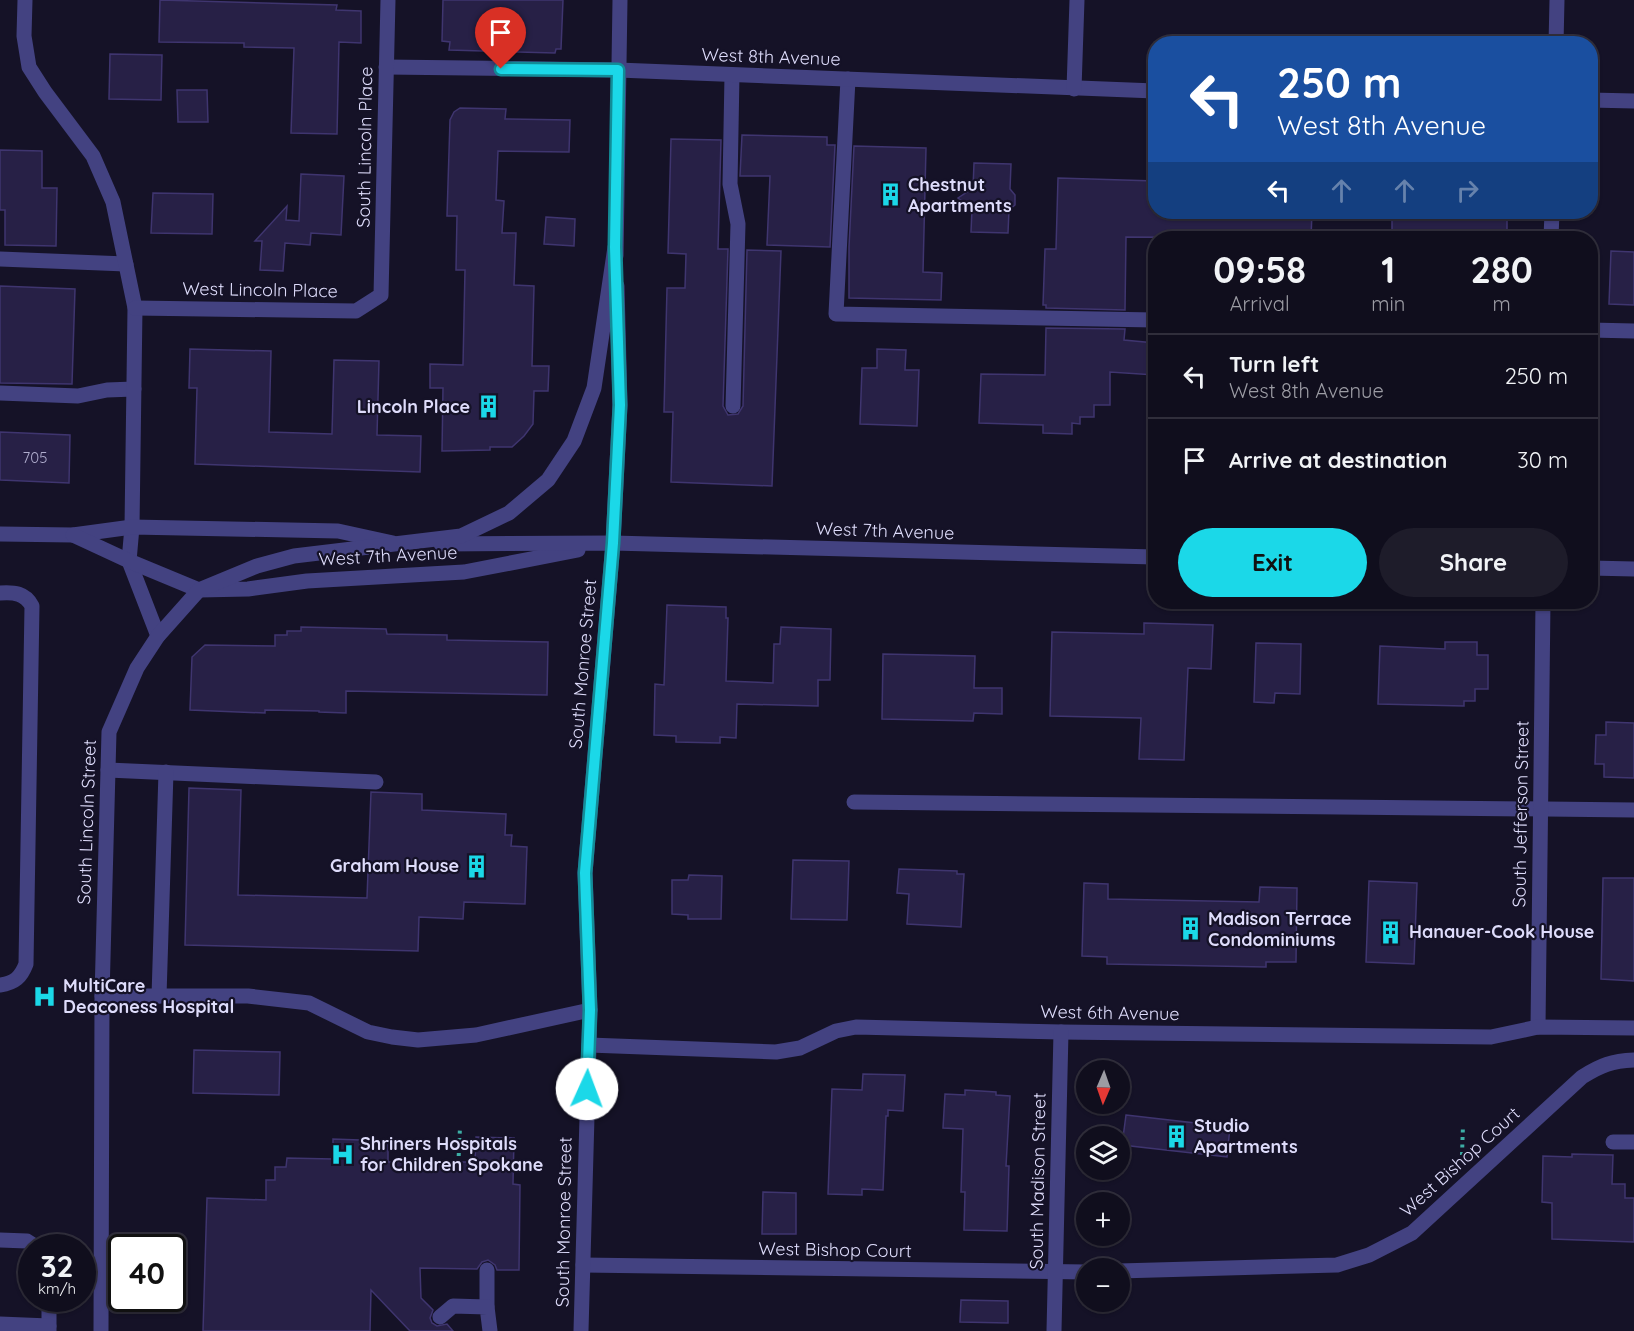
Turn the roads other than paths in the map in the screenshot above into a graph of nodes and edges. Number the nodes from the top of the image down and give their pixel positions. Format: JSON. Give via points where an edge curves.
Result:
{"nodes":[{"id":1,"x":25,"y":0,"type":"edge"},
{"id":2,"x":388,"y":0,"type":"edge"},
{"id":3,"x":620,"y":0,"type":"edge"},
{"id":4,"x":1077,"y":0,"type":"edge"},
{"id":5,"x":1557,"y":0,"type":"edge"},
{"id":6,"x":1556,"y":36,"type":"edge"},
{"id":7,"x":386,"y":67,"type":"junction"},
{"id":8,"x":618,"y":70,"type":"junction"},
{"id":9,"x":732,"y":75,"type":"junction"},
{"id":10,"x":848,"y":80,"type":"junction"},
{"id":11,"x":1074,"y":89,"type":"junction"},
{"id":12,"x":1148,"y":91,"type":"edge"},
{"id":13,"x":1598,"y":100,"type":"edge"},
{"id":14,"x":1634,"y":101,"type":"edge"},
{"id":15,"x":615,"y":247,"type":"junction"},
{"id":16,"x":0,"y":259,"type":"edge"},
{"id":17,"x":126,"y":264,"type":"junction"},
{"id":18,"x":381,"y":296,"type":"joint"},
{"id":19,"x":135,"y":309,"type":"junction"},
{"id":20,"x":1148,"y":320,"type":"edge"},
{"id":21,"x":1598,"y":330,"type":"edge"},
{"id":22,"x":1634,"y":331,"type":"edge"},
{"id":23,"x":134,"y":389,"type":"junction"},
{"id":24,"x":0,"y":393,"type":"edge"},
{"id":25,"x":733,"y":406,"type":"dead end"},
{"id":26,"x":132,"y":527,"type":"junction"},
{"id":27,"x":0,"y":534,"type":"edge"},
{"id":28,"x":73,"y":535,"type":"junction"},
{"id":29,"x":613,"y":543,"type":"junction"},
{"id":30,"x":399,"y":544,"type":"junction"},
{"id":31,"x":1148,"y":557,"type":"edge"},
{"id":32,"x":129,"y":561,"type":"junction"},
{"id":33,"x":1598,"y":568,"type":"edge"},
{"id":34,"x":1634,"y":569,"type":"edge"},
{"id":35,"x":200,"y":590,"type":"junction"},
{"id":36,"x":0,"y":593,"type":"edge"},
{"id":37,"x":1543,"y":609,"type":"edge"},
{"id":38,"x":158,"y":636,"type":"junction"},
{"id":39,"x":108,"y":770,"type":"junction"},
{"id":40,"x":166,"y":772,"type":"junction"},
{"id":41,"x":376,"y":782,"type":"dead end"},
{"id":42,"x":854,"y":802,"type":"dead end"},
{"id":43,"x":1541,"y":808,"type":"junction"},
{"id":44,"x":1634,"y":810,"type":"edge"},
{"id":45,"x":0,"y":985,"type":"edge"},
{"id":46,"x":102,"y":996,"type":"junction"},
{"id":47,"x":159,"y":996,"type":"junction"},
{"id":48,"x":590,"y":1010,"type":"junction"},
{"id":49,"x":1538,"y":1027,"type":"junction"},
{"id":50,"x":1634,"y":1028,"type":"edge"},
{"id":51,"x":1061,"y":1032,"type":"junction"},
{"id":52,"x":589,"y":1046,"type":"junction"},
{"id":53,"x":1634,"y":1060,"type":"edge"},
{"id":54,"x":1612,"y":1142,"type":"dead end"},
{"id":55,"x":1634,"y":1142,"type":"edge"},
{"id":56,"x":0,"y":1240,"type":"edge"},
{"id":57,"x":18,"y":1241,"type":"edge"},
{"id":58,"x":583,"y":1265,"type":"junction"},
{"id":59,"x":487,"y":1270,"type":"dead end"},
{"id":60,"x":1130,"y":1271,"type":"edge"},
{"id":61,"x":1076,"y":1272,"type":"edge"},
{"id":62,"x":1055,"y":1273,"type":"junction"},
{"id":63,"x":487,"y":1307,"type":"junction"},
{"id":64,"x":49,"y":1312,"type":"edge"},
{"id":65,"x":440,"y":1317,"type":"dead end"},
{"id":66,"x":0,"y":1324,"type":"edge"},
{"id":67,"x":49,"y":1328,"type":"edge"},
{"id":68,"x":101,"y":1331,"type":"edge"},
{"id":69,"x":490,"y":1331,"type":"edge"},
{"id":70,"x":581,"y":1331,"type":"edge"},
{"id":71,"x":1054,"y":1331,"type":"edge"}],
"edges":[{"from":1,"to":17,"type":"street","via":[[24,36],[29,67],[93,156],[113,202]]},
{"from":2,"to":7,"type":"street","name":"South Lincoln Place"},
{"from":3,"to":8,"type":"street","name":"South Monroe Street"},
{"from":4,"to":11,"type":"street"},
{"from":5,"to":6,"type":"street"},
{"from":7,"to":8,"type":"street","name":"West 8th Avenue"},
{"from":7,"to":18,"type":"street","name":"South Lincoln Place"},
{"from":8,"to":9,"type":"street","name":"West 8th Avenue"},
{"from":8,"to":15,"type":"street","name":"South Monroe Street"},
{"from":9,"to":10,"type":"street","name":"West 8th Avenue"},
{"from":9,"to":25,"type":"street","via":[[730,184],[738,224]]},
{"from":10,"to":11,"type":"street","name":"West 8th Avenue"},
{"from":10,"to":20,"type":"street","via":[[836,314]]},
{"from":11,"to":12,"type":"street","name":"West 8th Avenue"},
{"from":13,"to":14,"type":"street"},
{"from":15,"to":29,"type":"street","name":"South Monroe Street","via":[[620,405]]},
{"from":15,"to":30,"type":"street","name":"West 7th Avenue","via":[[594,388],[574,441],[548,480],[509,513],[461,536]]},
{"from":16,"to":17,"type":"street"},
{"from":17,"to":19,"type":"street"},
{"from":18,"to":19,"type":"street","name":"West Lincoln Place","via":[[356,311]]},
{"from":19,"to":23,"type":"street"},
{"from":21,"to":22,"type":"street"},
{"from":23,"to":24,"type":"street","via":[[78,396]]},
{"from":23,"to":26,"type":"street"},
{"from":26,"to":28,"type":"street","name":"West 7th Avenue"},
{"from":26,"to":30,"type":"street","name":"West 7th Avenue","via":[[338,531]]},
{"from":26,"to":32,"type":"street"},
{"from":27,"to":28,"type":"street","name":"West 7th Avenue"},
{"from":28,"to":32,"type":"street","name":"West 7th Avenue"},
{"from":29,"to":30,"type":"street","name":"West 7th Avenue"},
{"from":29,"to":31,"type":"street","name":"West 7th Avenue"},
{"from":29,"to":35,"type":"street","name":"West 7th Avenue","via":[[464,572]]},
{"from":29,"to":48,"type":"street","name":"South Monroe Street","via":[[585,873]]},
{"from":30,"to":35,"type":"street","name":"West 7th Avenue","via":[[294,556],[257,566]]},
{"from":32,"to":35,"type":"street","name":"West 7th Avenue"},
{"from":32,"to":38,"type":"street"},
{"from":33,"to":34,"type":"street"},
{"from":35,"to":38,"type":"street","name":"West 7th Avenue"},
{"from":36,"to":45,"type":"street","via":[[15,592],[28,598],[32,606],[26,964],[21,976],[10,984]]},
{"from":37,"to":43,"type":"street","name":"South Jefferson Street"},
{"from":38,"to":39,"type":"street","name":"South Lincoln Street","via":[[137,668],[109,732]]},
{"from":39,"to":40,"type":"street"},
{"from":39,"to":46,"type":"street","name":"South Lincoln Street"},
{"from":40,"to":41,"type":"street"},
{"from":40,"to":47,"type":"street"},
{"from":42,"to":43,"type":"street"},
{"from":43,"to":44,"type":"street"},
{"from":43,"to":49,"type":"street","name":"South Jefferson Street"},
{"from":46,"to":47,"type":"street"},
{"from":46,"to":68,"type":"street","name":"South Lincoln Street"},
{"from":47,"to":48,"type":"street","via":[[248,996],[309,1003],[368,1032],[418,1040],[476,1035]]},
{"from":48,"to":52,"type":"street","name":"South Monroe Street"},
{"from":49,"to":50,"type":"street","name":"West 6th Avenue"},
{"from":49,"to":51,"type":"street","name":"West 6th Avenue","via":[[1491,1037]]},
{"from":51,"to":52,"type":"street","name":"West 6th Avenue","via":[[856,1027],[836,1031],[800,1048],[776,1052]]},
{"from":51,"to":62,"type":"street","name":"South Madison Street"},
{"from":52,"to":58,"type":"street","name":"South Monroe Street"},
{"from":53,"to":60,"type":"street","name":"West Bishop Court","via":[[1599,1066],[1582,1077],[1412,1233],[1369,1255],[1337,1265]]},
{"from":54,"to":55,"type":"street"},
{"from":56,"to":57,"type":"street"},
{"from":58,"to":62,"type":"street","name":"West Bishop Court"},
{"from":58,"to":70,"type":"street","name":"South Monroe Street"},
{"from":59,"to":63,"type":"street"},
{"from":61,"to":62,"type":"street","name":"West Bishop Court"},
{"from":62,"to":71,"type":"street","name":"South Madison Street"},
{"from":63,"to":65,"type":"street","via":[[453,1306]]},
{"from":63,"to":69,"type":"street"},
{"from":64,"to":67,"type":"street"},
{"from":66,"to":67,"type":"street"}]}
